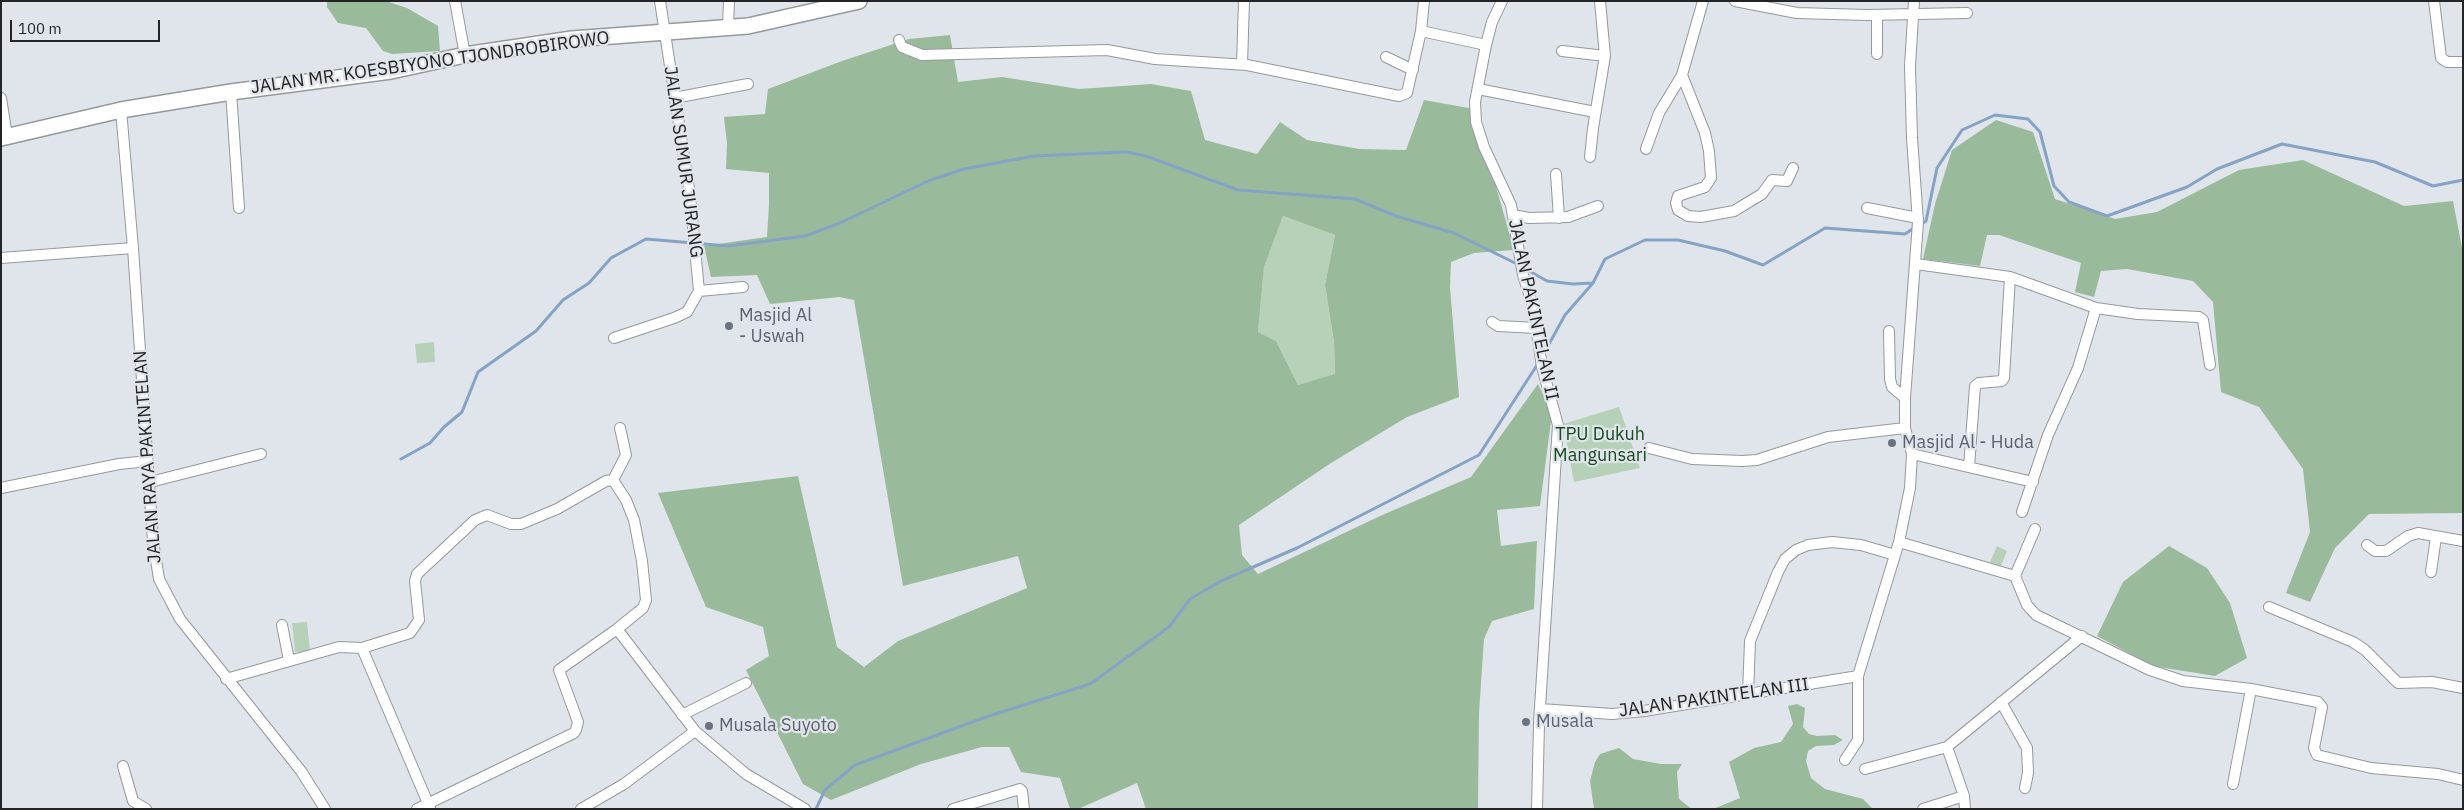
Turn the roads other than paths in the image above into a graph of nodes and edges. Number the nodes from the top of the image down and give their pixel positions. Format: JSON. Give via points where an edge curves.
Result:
{"nodes":[{"id":1,"x":455,"y":1,"type":"edge"},
{"id":2,"x":660,"y":1,"type":"edge"},
{"id":3,"x":729,"y":1,"type":"edge"},
{"id":4,"x":1244,"y":1,"type":"edge"},
{"id":5,"x":1424,"y":1,"type":"edge"},
{"id":6,"x":1502,"y":1,"type":"edge"},
{"id":7,"x":1600,"y":1,"type":"edge"},
{"id":8,"x":1703,"y":1,"type":"edge"},
{"id":9,"x":1735,"y":1,"type":"edge"},
{"id":10,"x":1914,"y":1,"type":"edge"},
{"id":11,"x":2434,"y":1,"type":"edge"},
{"id":12,"x":855,"y":2,"type":"edge"},
{"id":13,"x":1914,"y":13,"type":"junction"},
{"id":14,"x":1967,"y":13,"type":"dead end"},
{"id":15,"x":1877,"y":15,"type":"junction"},
{"id":16,"x":728,"y":27,"type":"junction"},
{"id":17,"x":1421,"y":31,"type":"junction"},
{"id":18,"x":665,"y":32,"type":"junction"},
{"id":19,"x":899,"y":40,"type":"dead end"},
{"id":20,"x":1486,"y":45,"type":"junction"},
{"id":21,"x":1562,"y":51,"type":"dead end"},
{"id":22,"x":1877,"y":54,"type":"dead end"},
{"id":23,"x":465,"y":55,"type":"junction"},
{"id":24,"x":1605,"y":56,"type":"junction"},
{"id":25,"x":1386,"y":57,"type":"dead end"},
{"id":26,"x":2463,"y":62,"type":"edge"},
{"id":27,"x":1242,"y":64,"type":"junction"},
{"id":28,"x":1413,"y":70,"type":"junction"},
{"id":29,"x":1682,"y":74,"type":"junction"},
{"id":30,"x":748,"y":84,"type":"dead end"},
{"id":31,"x":1478,"y":89,"type":"junction"},
{"id":32,"x":231,"y":92,"type":"junction"},
{"id":33,"x":1,"y":98,"type":"edge"},
{"id":34,"x":674,"y":98,"type":"junction"},
{"id":35,"x":120,"y":110,"type":"junction"},
{"id":36,"x":1595,"y":112,"type":"junction"},
{"id":37,"x":4,"y":137,"type":"edge"},
{"id":38,"x":1646,"y":149,"type":"dead end"},
{"id":39,"x":1590,"y":157,"type":"dead end"},
{"id":40,"x":1793,"y":168,"type":"dead end"},
{"id":41,"x":1556,"y":174,"type":"dead end"},
{"id":42,"x":1598,"y":206,"type":"dead end"},
{"id":43,"x":239,"y":208,"type":"dead end"},
{"id":44,"x":1867,"y":208,"type":"dead end"},
{"id":45,"x":1513,"y":215,"type":"junction"},
{"id":46,"x":1559,"y":218,"type":"junction"},
{"id":47,"x":1918,"y":220,"type":"junction"},
{"id":48,"x":133,"y":248,"type":"junction"},
{"id":49,"x":1,"y":258,"type":"edge"},
{"id":50,"x":1916,"y":264,"type":"junction"},
{"id":51,"x":2010,"y":277,"type":"junction"},
{"id":52,"x":743,"y":287,"type":"dead end"},
{"id":53,"x":699,"y":291,"type":"junction"},
{"id":54,"x":2096,"y":308,"type":"junction"},
{"id":55,"x":1492,"y":322,"type":"dead end"},
{"id":56,"x":1537,"y":328,"type":"junction"},
{"id":57,"x":1889,"y":331,"type":"dead end"},
{"id":58,"x":614,"y":338,"type":"dead end"},
{"id":59,"x":2210,"y":365,"type":"dead end"},
{"id":60,"x":1905,"y":398,"type":"junction"},
{"id":61,"x":620,"y":428,"type":"dead end"},
{"id":62,"x":1905,"y":428,"type":"junction"},
{"id":63,"x":1650,"y":448,"type":"dead end"},
{"id":64,"x":261,"y":454,"type":"dead end"},
{"id":65,"x":1912,"y":454,"type":"junction"},
{"id":66,"x":148,"y":461,"type":"junction"},
{"id":67,"x":1969,"y":467,"type":"junction"},
{"id":68,"x":613,"y":480,"type":"junction"},
{"id":69,"x":150,"y":482,"type":"junction"},
{"id":70,"x":2032,"y":482,"type":"junction"},
{"id":71,"x":1,"y":488,"type":"edge"},
{"id":72,"x":2022,"y":512,"type":"dead end"},
{"id":73,"x":2035,"y":529,"type":"dead end"},
{"id":74,"x":2436,"y":537,"type":"junction"},
{"id":75,"x":2463,"y":541,"type":"edge"},
{"id":76,"x":1899,"y":542,"type":"junction"},
{"id":77,"x":2367,"y":545,"type":"dead end"},
{"id":78,"x":1895,"y":555,"type":"junction"},
{"id":79,"x":2431,"y":572,"type":"dead end"},
{"id":80,"x":2015,"y":576,"type":"junction"},
{"id":81,"x":2269,"y":607,"type":"dead end"},
{"id":82,"x":282,"y":625,"type":"dead end"},
{"id":83,"x":617,"y":630,"type":"junction"},
{"id":84,"x":2082,"y":636,"type":"junction"},
{"id":85,"x":362,"y":648,"type":"junction"},
{"id":86,"x":289,"y":660,"type":"junction"},
{"id":87,"x":1858,"y":676,"type":"junction"},
{"id":88,"x":226,"y":679,"type":"junction"},
{"id":89,"x":746,"y":682,"type":"dead end"},
{"id":90,"x":2463,"y":688,"type":"edge"},
{"id":91,"x":2251,"y":689,"type":"junction"},
{"id":92,"x":1748,"y":694,"type":"junction"},
{"id":93,"x":2002,"y":702,"type":"junction"},
{"id":94,"x":1540,"y":709,"type":"junction"},
{"id":95,"x":682,"y":715,"type":"junction"},
{"id":96,"x":695,"y":730,"type":"junction"},
{"id":97,"x":1947,"y":747,"type":"junction"},
{"id":98,"x":1845,"y":760,"type":"dead end"},
{"id":99,"x":123,"y":766,"type":"dead end"},
{"id":100,"x":1865,"y":769,"type":"dead end"},
{"id":101,"x":2463,"y":780,"type":"edge"},
{"id":102,"x":2233,"y":784,"type":"dead end"},
{"id":103,"x":2025,"y":788,"type":"dead end"},
{"id":104,"x":1964,"y":796,"type":"junction"},
{"id":105,"x":429,"y":806,"type":"edge"},
{"id":106,"x":146,"y":809,"type":"edge"},
{"id":107,"x":326,"y":809,"type":"edge"},
{"id":108,"x":417,"y":809,"type":"edge"},
{"id":109,"x":582,"y":809,"type":"edge"},
{"id":110,"x":805,"y":809,"type":"edge"},
{"id":111,"x":953,"y":809,"type":"edge"},
{"id":112,"x":1024,"y":809,"type":"edge"},
{"id":113,"x":1537,"y":809,"type":"edge"},
{"id":114,"x":1923,"y":809,"type":"edge"},
{"id":115,"x":1965,"y":809,"type":"edge"}],
"edges":[{"from":1,"to":23,"type":"street"},
{"from":2,"to":18,"type":"street","name":"JALAN SUMUR JURANG"},
{"from":3,"to":16,"type":"street"},
{"from":4,"to":27,"type":"street"},
{"from":5,"to":17,"type":"street"},
{"from":6,"to":20,"type":"street","name":"JALAN PAKINTELAN II"},
{"from":7,"to":24,"type":"street"},
{"from":8,"to":29,"type":"street"},
{"from":9,"to":15,"type":"street","via":[[1797,13]]},
{"from":10,"to":13,"type":"street"},
{"from":11,"to":26,"type":"street","via":[[2441,58],[2447,62]]},
{"from":12,"to":16,"type":"main road","name":"JALAN MR. KOESBIYONO TJONDROBIROWO","via":[[748,26]]},
{"from":13,"to":14,"type":"street"},
{"from":13,"to":15,"type":"street"},
{"from":13,"to":47,"type":"street","via":[[1910,66]]},
{"from":15,"to":22,"type":"street"},
{"from":16,"to":18,"type":"main road","name":"JALAN MR. KOESBIYONO TJONDROBIROWO"},
{"from":17,"to":20,"type":"street"},
{"from":17,"to":28,"type":"street"},
{"from":18,"to":23,"type":"main road","name":"JALAN MR. KOESBIYONO TJONDROBIROWO","via":[[572,40]]},
{"from":18,"to":34,"type":"street","name":"JALAN SUMUR JURANG"},
{"from":19,"to":27,"type":"street","via":[[902,47],[922,55],[1100,50],[1155,59]]},
{"from":20,"to":31,"type":"street","name":"JALAN PAKINTELAN II"},
{"from":21,"to":24,"type":"street"},
{"from":23,"to":32,"type":"main road","name":"JALAN MR. KOESBIYONO TJONDROBIROWO","via":[[391,71]]},
{"from":24,"to":36,"type":"street"},
{"from":25,"to":28,"type":"street"},
{"from":27,"to":28,"type":"street","via":[[1399,96],[1407,93]]},
{"from":29,"to":38,"type":"street","via":[[1659,113]]},
{"from":29,"to":40,"type":"street","via":[[1705,133],[1711,170],[1710,182],[1704,188],[1678,196],[1676,203],[1682,214],[1702,217],[1734,211],[1762,194],[1772,180],[1787,181]]},
{"from":30,"to":34,"type":"street"},
{"from":31,"to":36,"type":"street"},
{"from":31,"to":45,"type":"street","name":"JALAN PAKINTELAN II","via":[[1476,122]]},
{"from":32,"to":35,"type":"main road","name":"JALAN MR. KOESBIYONO TJONDROBIROWO"},
{"from":32,"to":43,"type":"street"},
{"from":33,"to":37,"type":"street"},
{"from":34,"to":53,"type":"street","name":"JALAN SUMUR JURANG","via":[[694,226]]},
{"from":35,"to":37,"type":"main road","name":"JALAN MR. KOESBIYONO TJONDROBIROWO"},
{"from":35,"to":48,"type":"street","name":"JALAN RAYA PAKINTELAN"},
{"from":36,"to":39,"type":"street"},
{"from":41,"to":46,"type":"street"},
{"from":42,"to":46,"type":"street"},
{"from":44,"to":47,"type":"street"},
{"from":45,"to":46,"type":"street"},
{"from":45,"to":56,"type":"street","name":"JALAN PAKINTELAN II","via":[[1523,275]]},
{"from":47,"to":50,"type":"street"},
{"from":48,"to":49,"type":"street"},
{"from":48,"to":66,"type":"street","name":"JALAN RAYA PAKINTELAN"},
{"from":50,"to":51,"type":"street"},
{"from":50,"to":60,"type":"street"},
{"from":51,"to":54,"type":"street"},
{"from":51,"to":67,"type":"street","via":[[2004,378],[1975,386]]},
{"from":52,"to":53,"type":"street"},
{"from":53,"to":58,"type":"street","via":[[687,312]]},
{"from":54,"to":59,"type":"street","via":[[2199,317],[2203,320]]},
{"from":54,"to":70,"type":"street","via":[[2078,368],[2048,435]]},
{"from":55,"to":56,"type":"street","via":[[1498,326]]},
{"from":56,"to":94,"type":"street","name":"JALAN PAKINTELAN II","via":[[1542,367],[1558,425]]},
{"from":57,"to":60,"type":"street","via":[[1890,379],[1892,387]]},
{"from":60,"to":62,"type":"street"},
{"from":61,"to":68,"type":"street","via":[[626,454]]},
{"from":62,"to":63,"type":"street","via":[[1828,437],[1757,460],[1692,459]]},
{"from":62,"to":65,"type":"street"},
{"from":64,"to":69,"type":"street"},
{"from":65,"to":67,"type":"street"},
{"from":65,"to":76,"type":"street","via":[[1910,488]]},
{"from":66,"to":69,"type":"street","name":"JALAN RAYA PAKINTELAN"},
{"from":66,"to":71,"type":"street"},
{"from":67,"to":70,"type":"street"},
{"from":68,"to":83,"type":"street","via":[[634,520],[646,595],[643,608]]},
{"from":68,"to":85,"type":"street","via":[[521,524],[511,524],[487,515],[475,520],[417,574],[419,620],[416,627],[399,638]]},
{"from":69,"to":88,"type":"street","name":"JALAN RAYA PAKINTELAN","via":[[159,579],[180,619]]},
{"from":70,"to":72,"type":"street"},
{"from":73,"to":80,"type":"street"},
{"from":74,"to":75,"type":"street"},
{"from":74,"to":77,"type":"street","via":[[2412,534],[2386,551],[2375,551]]},
{"from":74,"to":79,"type":"street"},
{"from":76,"to":78,"type":"street"},
{"from":76,"to":80,"type":"street"},
{"from":78,"to":87,"type":"street"},
{"from":78,"to":92,"type":"street","via":[[1861,545],[1832,542],[1796,550],[1785,559],[1750,641]]},
{"from":80,"to":84,"type":"street","via":[[2027,605],[2036,615]]},
{"from":81,"to":90,"type":"street","via":[[2353,642],[2398,683],[2432,682]]},
{"from":82,"to":86,"type":"street"},
{"from":83,"to":95,"type":"street"},
{"from":83,"to":105,"type":"street","via":[[559,670],[578,722],[574,733]]},
{"from":84,"to":91,"type":"street","via":[[2150,670],[2183,681]]},
{"from":84,"to":93,"type":"street"},
{"from":85,"to":86,"type":"street","via":[[339,647]]},
{"from":85,"to":105,"type":"street"},
{"from":86,"to":88,"type":"street"},
{"from":87,"to":92,"type":"street","name":"JALAN PAKINTELAN III"},
{"from":87,"to":98,"type":"street","via":[[1858,740]]},
{"from":88,"to":107,"type":"street","name":"JALAN RAYA PAKINTELAN","via":[[301,771]]},
{"from":89,"to":95,"type":"street"},
{"from":91,"to":101,"type":"street","via":[[2320,704],[2314,748],[2317,755],[2371,768],[2438,774]]},
{"from":91,"to":102,"type":"street"},
{"from":92,"to":94,"type":"street","name":"JALAN PAKINTELAN III","via":[[1612,714]]},
{"from":93,"to":97,"type":"street"},
{"from":93,"to":103,"type":"street","via":[[2027,748]]},
{"from":94,"to":113,"type":"street","name":"JALAN PAKINTELAN II"},
{"from":95,"to":96,"type":"street"},
{"from":96,"to":109,"type":"street","via":[[624,784]]},
{"from":96,"to":110,"type":"street","via":[[746,774]]},
{"from":97,"to":100,"type":"street"},
{"from":97,"to":104,"type":"street"},
{"from":99,"to":106,"type":"street","via":[[133,801]]},
{"from":104,"to":114,"type":"street"},
{"from":104,"to":115,"type":"street"},
{"from":105,"to":108,"type":"street"},
{"from":111,"to":112,"type":"street","via":[[1016,789],[1022,791]]}]}
